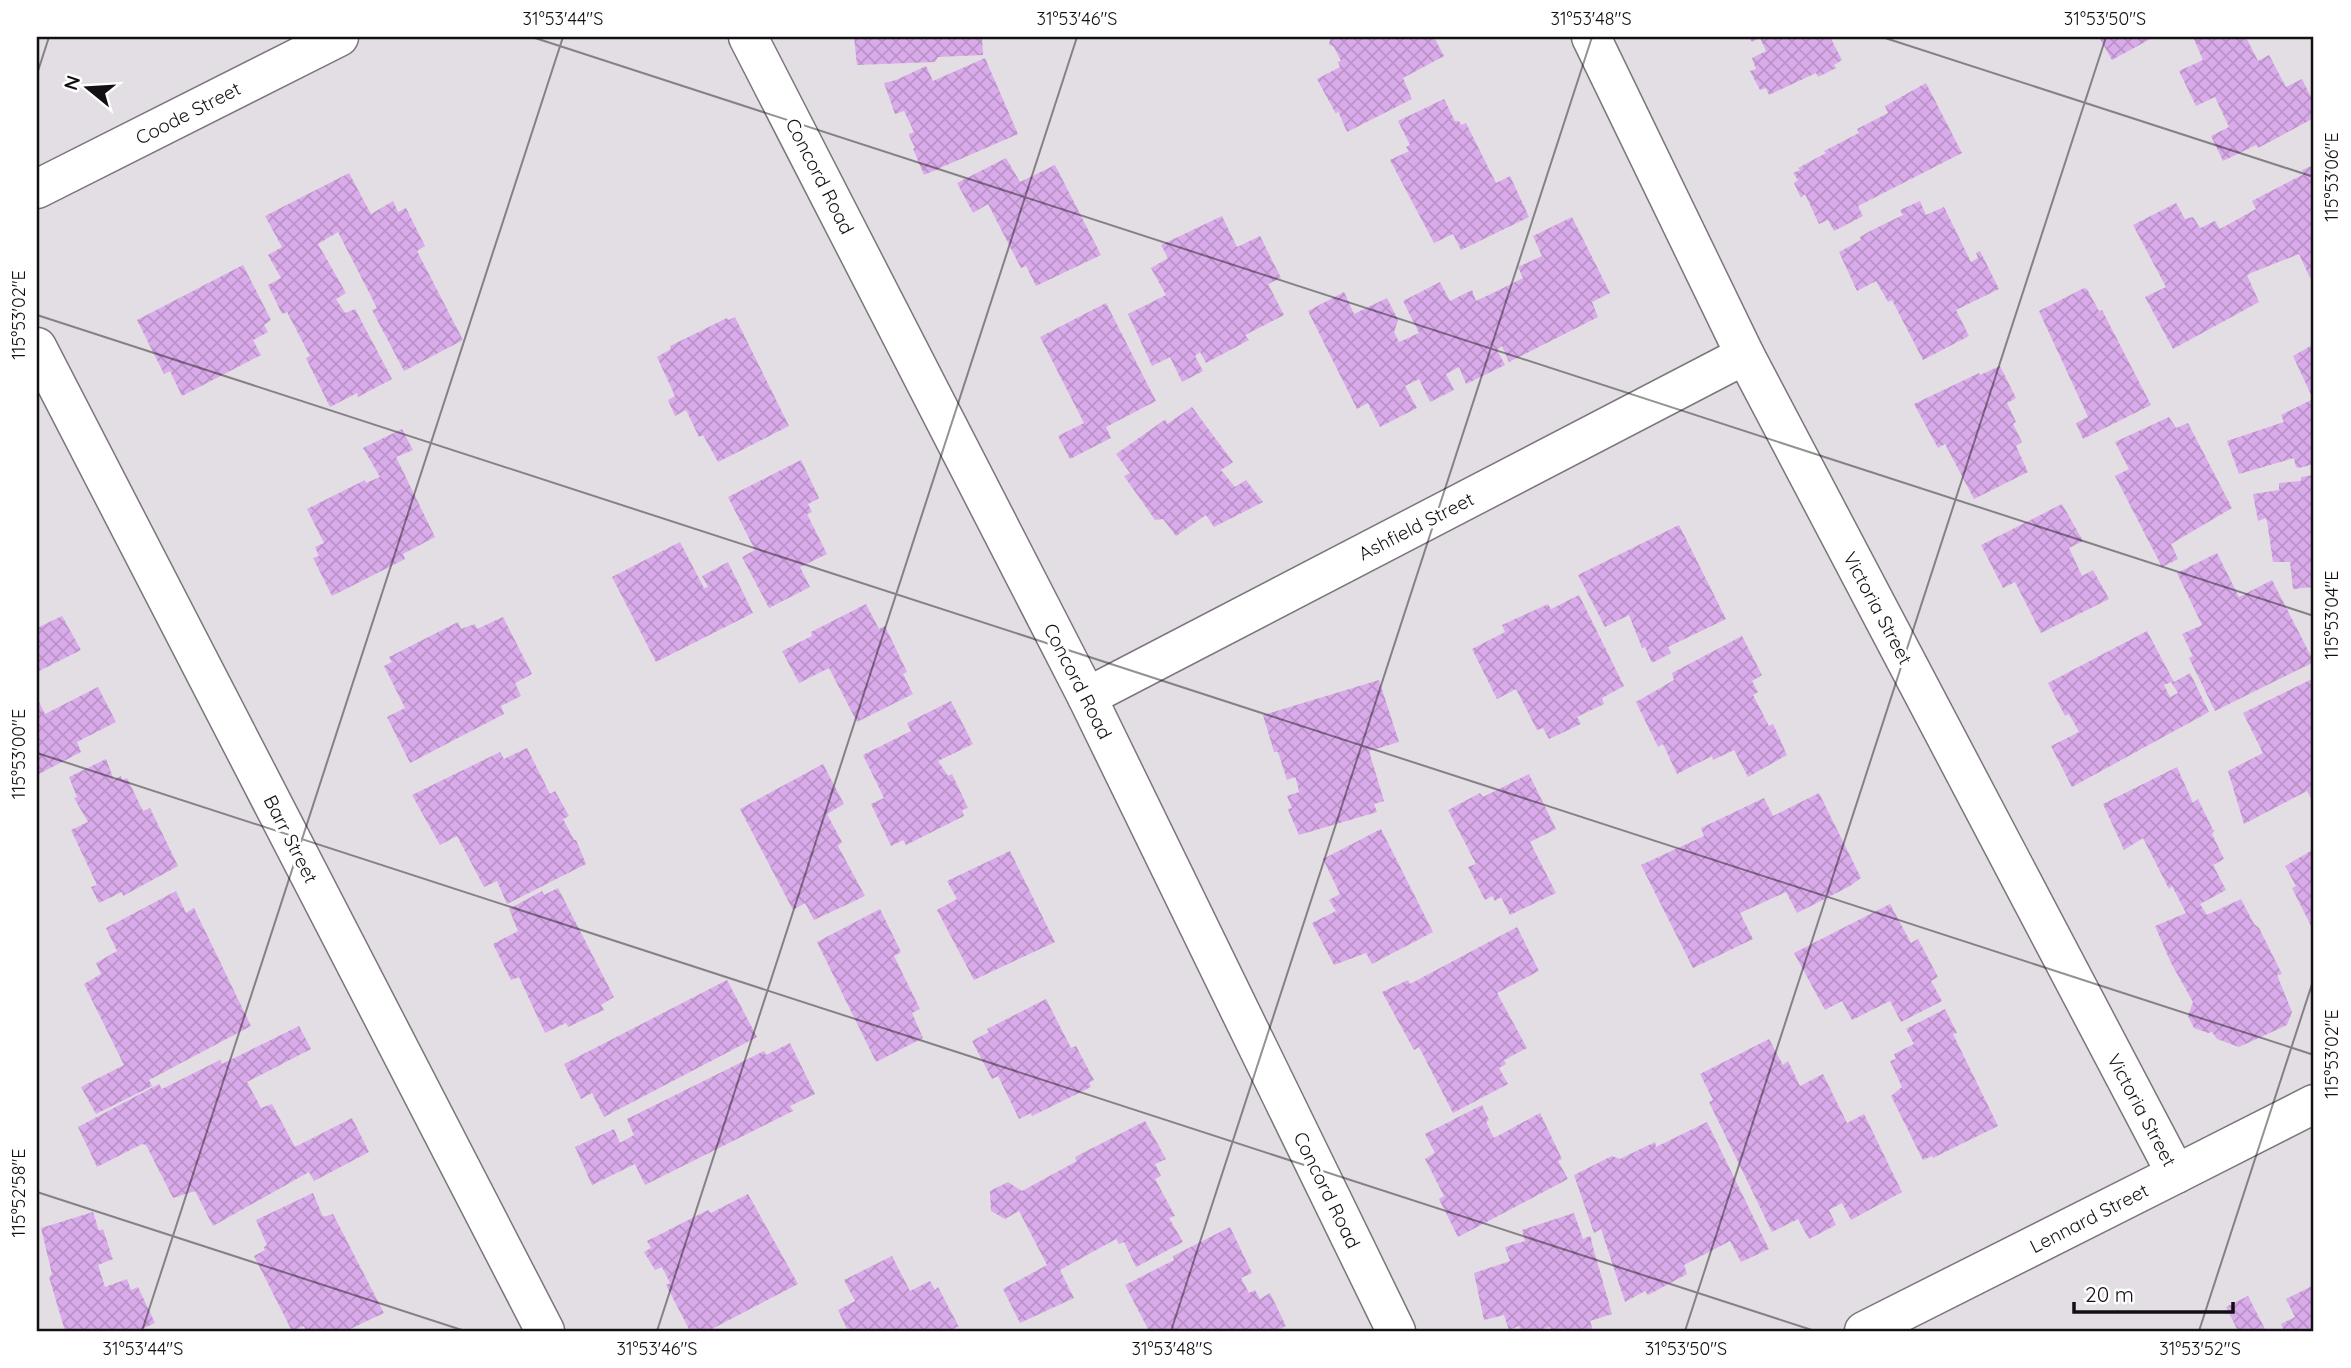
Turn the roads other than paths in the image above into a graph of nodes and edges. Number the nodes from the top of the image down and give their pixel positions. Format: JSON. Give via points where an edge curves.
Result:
{"nodes":[{"id":1,"x":338,"y":37,"type":"edge"},
{"id":2,"x":748,"y":37,"type":"edge"},
{"id":3,"x":1591,"y":37,"type":"edge"},
{"id":4,"x":37,"y":189,"type":"edge"},
{"id":5,"x":37,"y":347,"type":"edge"},
{"id":6,"x":1745,"y":355,"type":"junction"},
{"id":7,"x":1087,"y":697,"type":"junction"},
{"id":8,"x":2314,"y":1104,"type":"edge"},
{"id":9,"x":2176,"y":1174,"type":"junction"},
{"id":10,"x":545,"y":1331,"type":"edge"},
{"id":11,"x":1396,"y":1331,"type":"edge"},
{"id":12,"x":1864,"y":1331,"type":"edge"}],
"edges":[{"from":1,"to":4,"type":"street","name":"Coode Street"},
{"from":2,"to":7,"type":"street","name":"Concord Road"},
{"from":3,"to":6,"type":"street","name":"Victoria Street"},
{"from":5,"to":10,"type":"street","name":"Barr Street"},
{"from":6,"to":7,"type":"street","name":"Ashfield Street"},
{"from":6,"to":9,"type":"street","name":"Victoria Street"},
{"from":7,"to":11,"type":"street","name":"Concord Road"},
{"from":8,"to":9,"type":"street","name":"Lennard Street"},
{"from":9,"to":12,"type":"street","name":"Lennard Street"}]}
